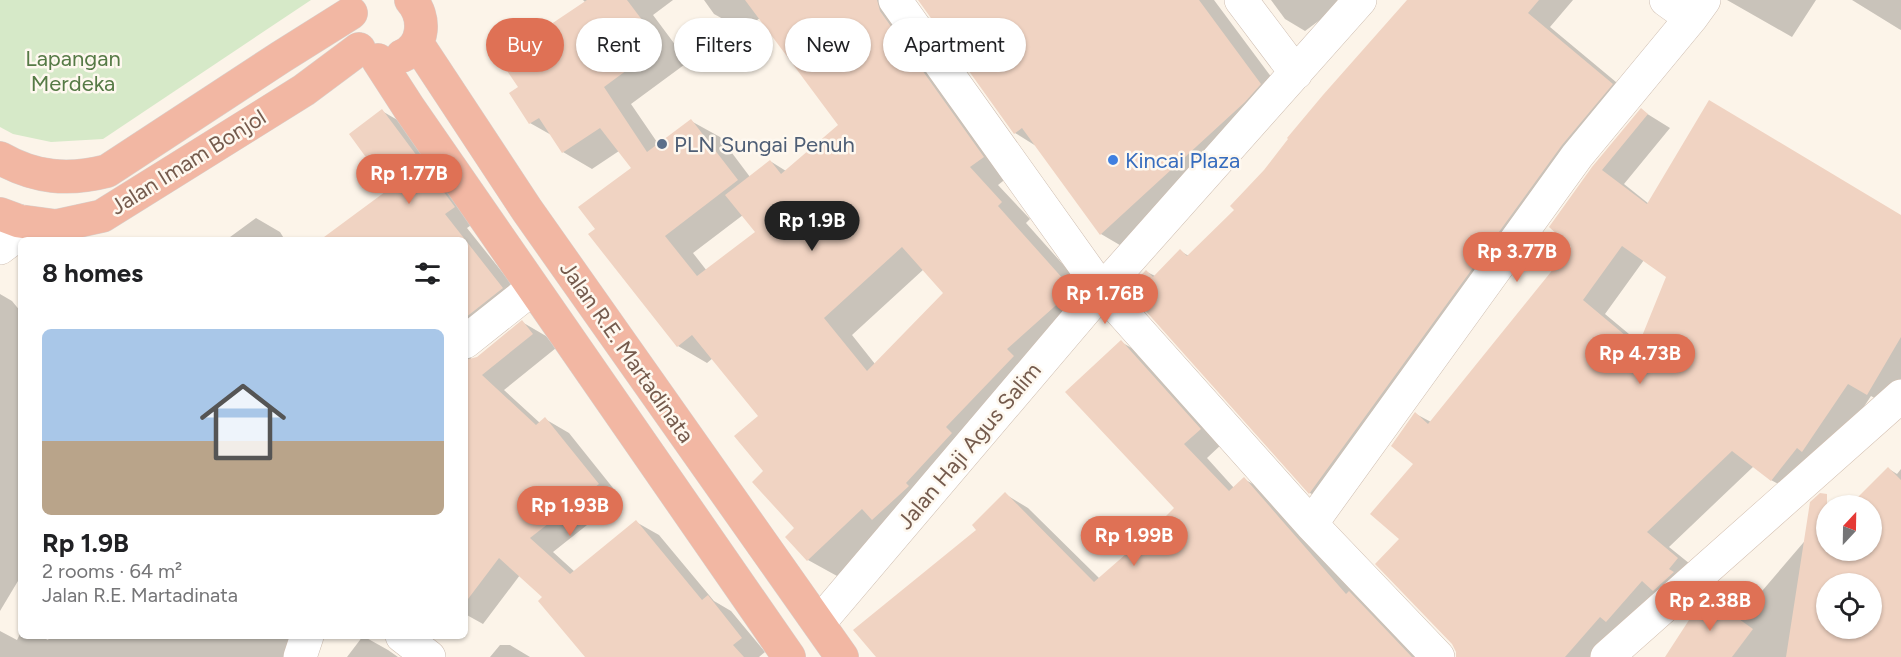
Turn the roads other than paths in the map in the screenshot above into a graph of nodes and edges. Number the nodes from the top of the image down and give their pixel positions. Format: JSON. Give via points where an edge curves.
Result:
{"nodes":[{"id":1,"x":895,"y":0,"type":"edge"},
{"id":2,"x":1241,"y":0,"type":"edge"},
{"id":3,"x":1360,"y":0,"type":"edge"},
{"id":4,"x":1687,"y":6,"type":"edge"},
{"id":5,"x":355,"y":7,"type":"edge"},
{"id":6,"x":423,"y":15,"type":"edge"},
{"id":7,"x":368,"y":54,"type":"junction"},
{"id":8,"x":1296,"y":73,"type":"junction"},
{"id":9,"x":0,"y":158,"type":"edge"},
{"id":10,"x":10,"y":236,"type":"edge"},
{"id":11,"x":533,"y":288,"type":"junction"},
{"id":12,"x":1102,"y":290,"type":"junction"},
{"id":13,"x":468,"y":340,"type":"edge"},
{"id":14,"x":1901,"y":396,"type":"edge"},
{"id":15,"x":1311,"y":524,"type":"junction"},
{"id":16,"x":819,"y":623,"type":"junction"},
{"id":17,"x":306,"y":639,"type":"edge"},
{"id":18,"x":406,"y":639,"type":"edge"},
{"id":19,"x":300,"y":657,"type":"edge"},
{"id":20,"x":429,"y":657,"type":"edge"},
{"id":21,"x":789,"y":657,"type":"edge"},
{"id":22,"x":842,"y":657,"type":"edge"},
{"id":23,"x":1438,"y":657,"type":"edge"},
{"id":24,"x":1607,"y":657,"type":"edge"}],
"edges":[{"from":1,"to":12,"type":"street"},
{"from":2,"to":8,"type":"street"},
{"from":3,"to":8,"type":"street","name":"Jalan Haji Agus Salim"},
{"from":4,"to":15,"type":"street"},
{"from":5,"to":7,"type":"highway","name":"Jalan R.E. Martadinata","via":[[349,26],[352,38]]},
{"from":5,"to":9,"type":"highway","name":"Jalan Imam Bonjol","via":[[107,171],[84,177],[48,176]]},
{"from":6,"to":7,"type":"highway","via":[[407,54],[393,60]]},
{"from":6,"to":16,"type":"highway","name":"Jalan R.E. Martadinata","via":[[527,210]]},
{"from":7,"to":10,"type":"highway","name":"Jalan Imam Bonjol","via":[[102,216]]},
{"from":7,"to":11,"type":"highway","name":"Jalan R.E. Martadinata"},
{"from":8,"to":12,"type":"street","name":"Jalan Haji Agus Salim"},
{"from":11,"to":13,"type":"street"},
{"from":11,"to":21,"type":"highway","name":"Jalan R.E. Martadinata"},
{"from":12,"to":15,"type":"street"},
{"from":12,"to":16,"type":"street","name":"Jalan Haji Agus Salim"},
{"from":14,"to":24,"type":"street"},
{"from":15,"to":23,"type":"street"},
{"from":16,"to":22,"type":"highway","name":"Jalan R.E. Martadinata"},
{"from":17,"to":19,"type":"street"},
{"from":18,"to":20,"type":"street"}]}
